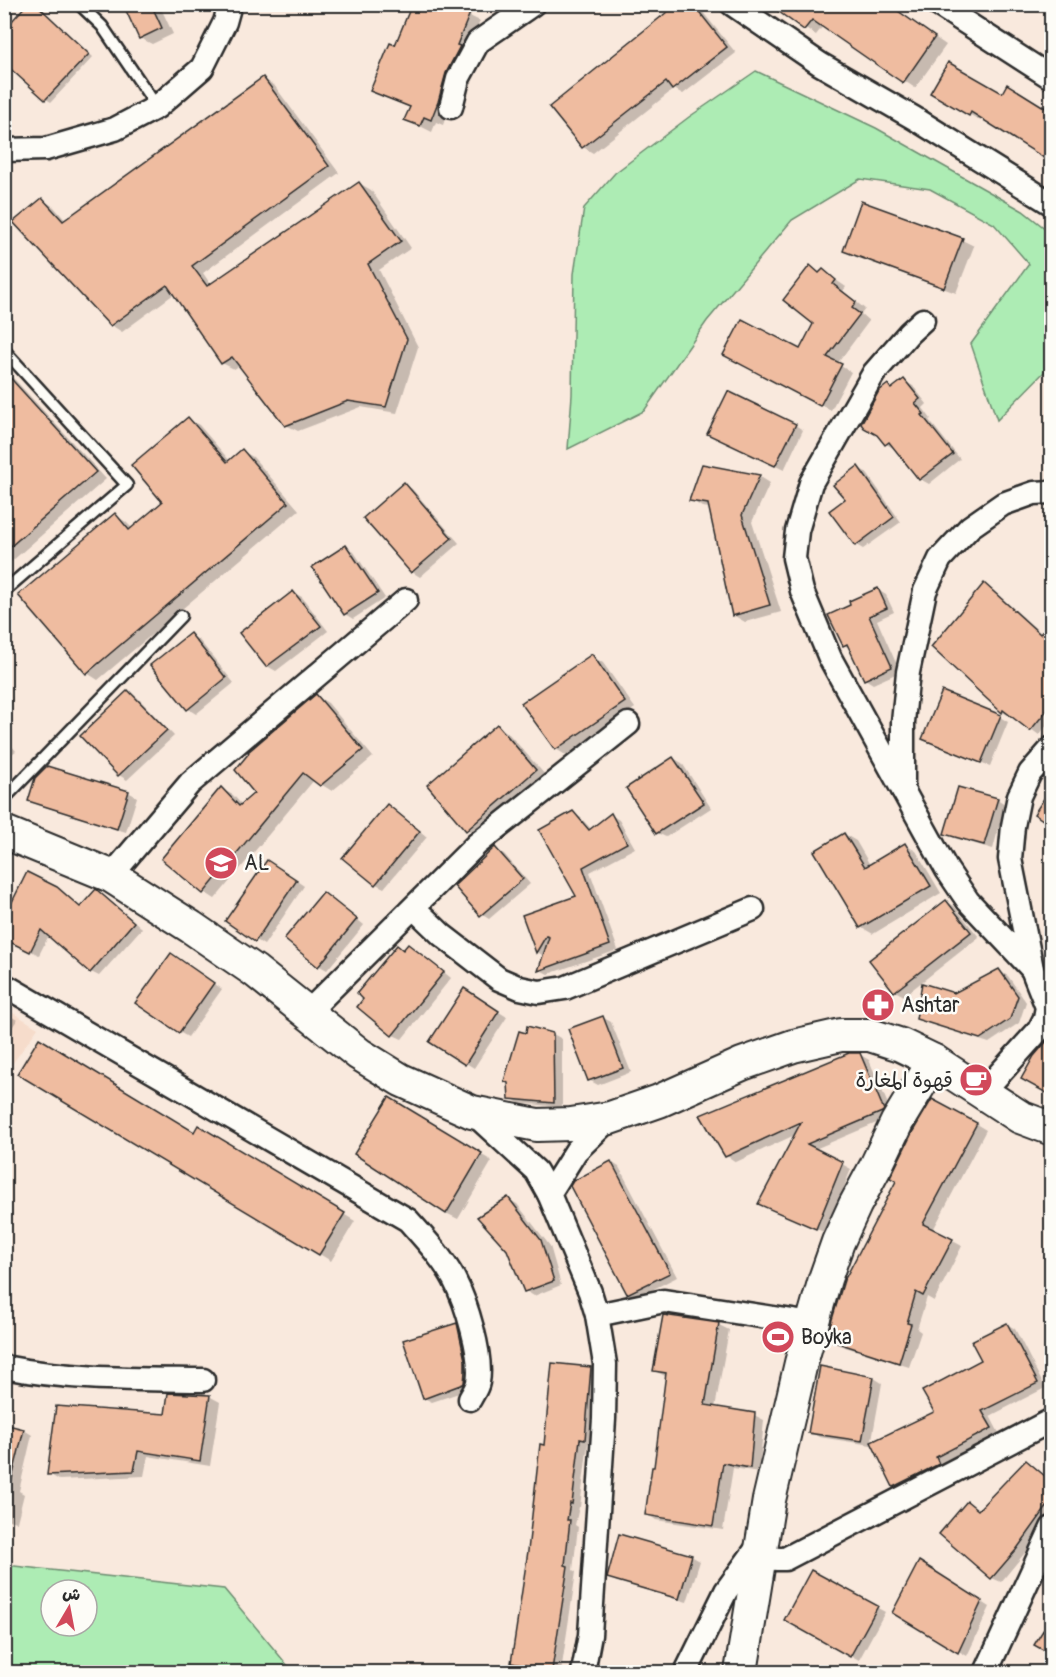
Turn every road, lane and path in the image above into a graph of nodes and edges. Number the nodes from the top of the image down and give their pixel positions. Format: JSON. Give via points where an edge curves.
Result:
{"nodes":[{"id":1,"x":79,"y":4,"type":"edge"},
{"id":2,"x":230,"y":4,"type":"edge"},
{"id":3,"x":533,"y":4,"type":"edge"},
{"id":4,"x":732,"y":4,"type":"edge"},
{"id":5,"x":937,"y":4,"type":"edge"},
{"id":6,"x":1052,"y":78,"type":"edge"},
{"id":7,"x":158,"y":107,"type":"junction"},
{"id":8,"x":451,"y":107,"type":"dead end"},
{"id":9,"x":4,"y":150,"type":"edge"},
{"id":10,"x":1052,"y":204,"type":"edge"},
{"id":11,"x":923,"y":320,"type":"dead end"},
{"id":12,"x":4,"y":350,"type":"edge"},
{"id":13,"x":1052,"y":492,"type":"edge"},
{"id":14,"x":4,"y":591,"type":"edge"},
{"id":15,"x":406,"y":600,"type":"dead end"},
{"id":16,"x":181,"y":616,"type":"dead end"},
{"id":17,"x":628,"y":724,"type":"dead end"},
{"id":18,"x":1052,"y":748,"type":"edge"},
{"id":19,"x":903,"y":791,"type":"junction"},
{"id":20,"x":4,"y":799,"type":"edge"},
{"id":21,"x":4,"y":832,"type":"edge"},
{"id":22,"x":111,"y":876,"type":"junction"},
{"id":23,"x":414,"y":908,"type":"junction"},
{"id":24,"x":753,"y":909,"type":"dead end"},
{"id":25,"x":1032,"y":969,"type":"junction"},
{"id":26,"x":4,"y":986,"type":"edge"},
{"id":27,"x":308,"y":1012,"type":"junction"},
{"id":28,"x":934,"y":1061,"type":"junction"},
{"id":29,"x":983,"y":1092,"type":"junction"},
{"id":30,"x":472,"y":1112,"type":"junction"},
{"id":31,"x":610,"y":1118,"type":"junction"},
{"id":32,"x":1052,"y":1129,"type":"edge"},
{"id":33,"x":549,"y":1194,"type":"junction"},
{"id":34,"x":597,"y":1315,"type":"junction"},
{"id":35,"x":812,"y":1324,"type":"junction"},
{"id":36,"x":4,"y":1367,"type":"edge"},
{"id":37,"x":203,"y":1380,"type":"dead end"},
{"id":38,"x":470,"y":1399,"type":"dead end"},
{"id":39,"x":1052,"y":1420,"type":"edge"},
{"id":40,"x":1052,"y":1528,"type":"edge"},
{"id":41,"x":761,"y":1547,"type":"junction"},
{"id":42,"x":583,"y":1672,"type":"edge"},
{"id":43,"x":686,"y":1672,"type":"edge"},
{"id":44,"x":741,"y":1672,"type":"edge"},
{"id":45,"x":986,"y":1672,"type":"edge"}],
"edges":[{"from":1,"to":7,"type":"lane","via":[[102,26]]},
{"from":2,"to":7,"type":"street","via":[[202,68]]},
{"from":3,"to":8,"type":"street","via":[[478,42],[458,79]]},
{"from":4,"to":10,"type":"street","via":[[820,64]]},
{"from":5,"to":6,"type":"street"},
{"from":7,"to":9,"type":"street","via":[[115,129],[46,149]]},
{"from":11,"to":19,"type":"street","via":[[874,373],[811,483],[797,531],[794,558],[802,591],[830,658]]},
{"from":12,"to":14,"type":"lane","via":[[127,485]]},
{"from":13,"to":19,"type":"street","via":[[1034,493],[1003,504],[970,527],[940,559],[926,591],[908,672]]},
{"from":15,"to":22,"type":"street","via":[[190,783]]},
{"from":16,"to":20,"type":"lane"},
{"from":17,"to":23,"type":"street","via":[[477,844]]},
{"from":18,"to":25,"type":"street","via":[[1030,773],[1019,796],[1012,826],[1010,860]]},
{"from":19,"to":25,"type":"street","via":[[968,901]]},
{"from":21,"to":22,"type":"main road"},
{"from":22,"to":27,"type":"main road","via":[[255,971]]},
{"from":23,"to":24,"type":"street","via":[[499,980],[539,992],[565,988]]},
{"from":23,"to":27,"type":"street"},
{"from":25,"to":29,"type":"street","via":[[1047,1007],[1045,1018],[1040,1030]]},
{"from":26,"to":38,"type":"street","via":[[408,1220],[453,1278],[466,1307],[479,1365],[478,1383]]},
{"from":27,"to":30,"type":"main road","via":[[359,1054],[401,1080]]},
{"from":28,"to":29,"type":"main road"},
{"from":28,"to":31,"type":"main road","via":[[870,1035],[841,1035],[742,1064]]},
{"from":28,"to":35,"type":"main road","via":[[897,1122],[842,1233]]},
{"from":29,"to":32,"type":"main road","via":[[1020,1118]]},
{"from":30,"to":31,"type":"main road","via":[[537,1125]]},
{"from":30,"to":33,"type":"street","via":[[536,1170]]},
{"from":31,"to":33,"type":"street","via":[[576,1151]]},
{"from":33,"to":34,"type":"street"},
{"from":34,"to":35,"type":"street","via":[[664,1301]]},
{"from":34,"to":42,"type":"street","via":[[605,1364],[604,1419],[590,1635]]},
{"from":35,"to":41,"type":"main road"},
{"from":36,"to":37,"type":"street","via":[[63,1376]]},
{"from":39,"to":41,"type":"street","via":[[785,1559],[765,1558]]},
{"from":40,"to":45,"type":"street"},
{"from":41,"to":43,"type":"street","via":[[726,1591]]},
{"from":41,"to":44,"type":"main road"}]}
